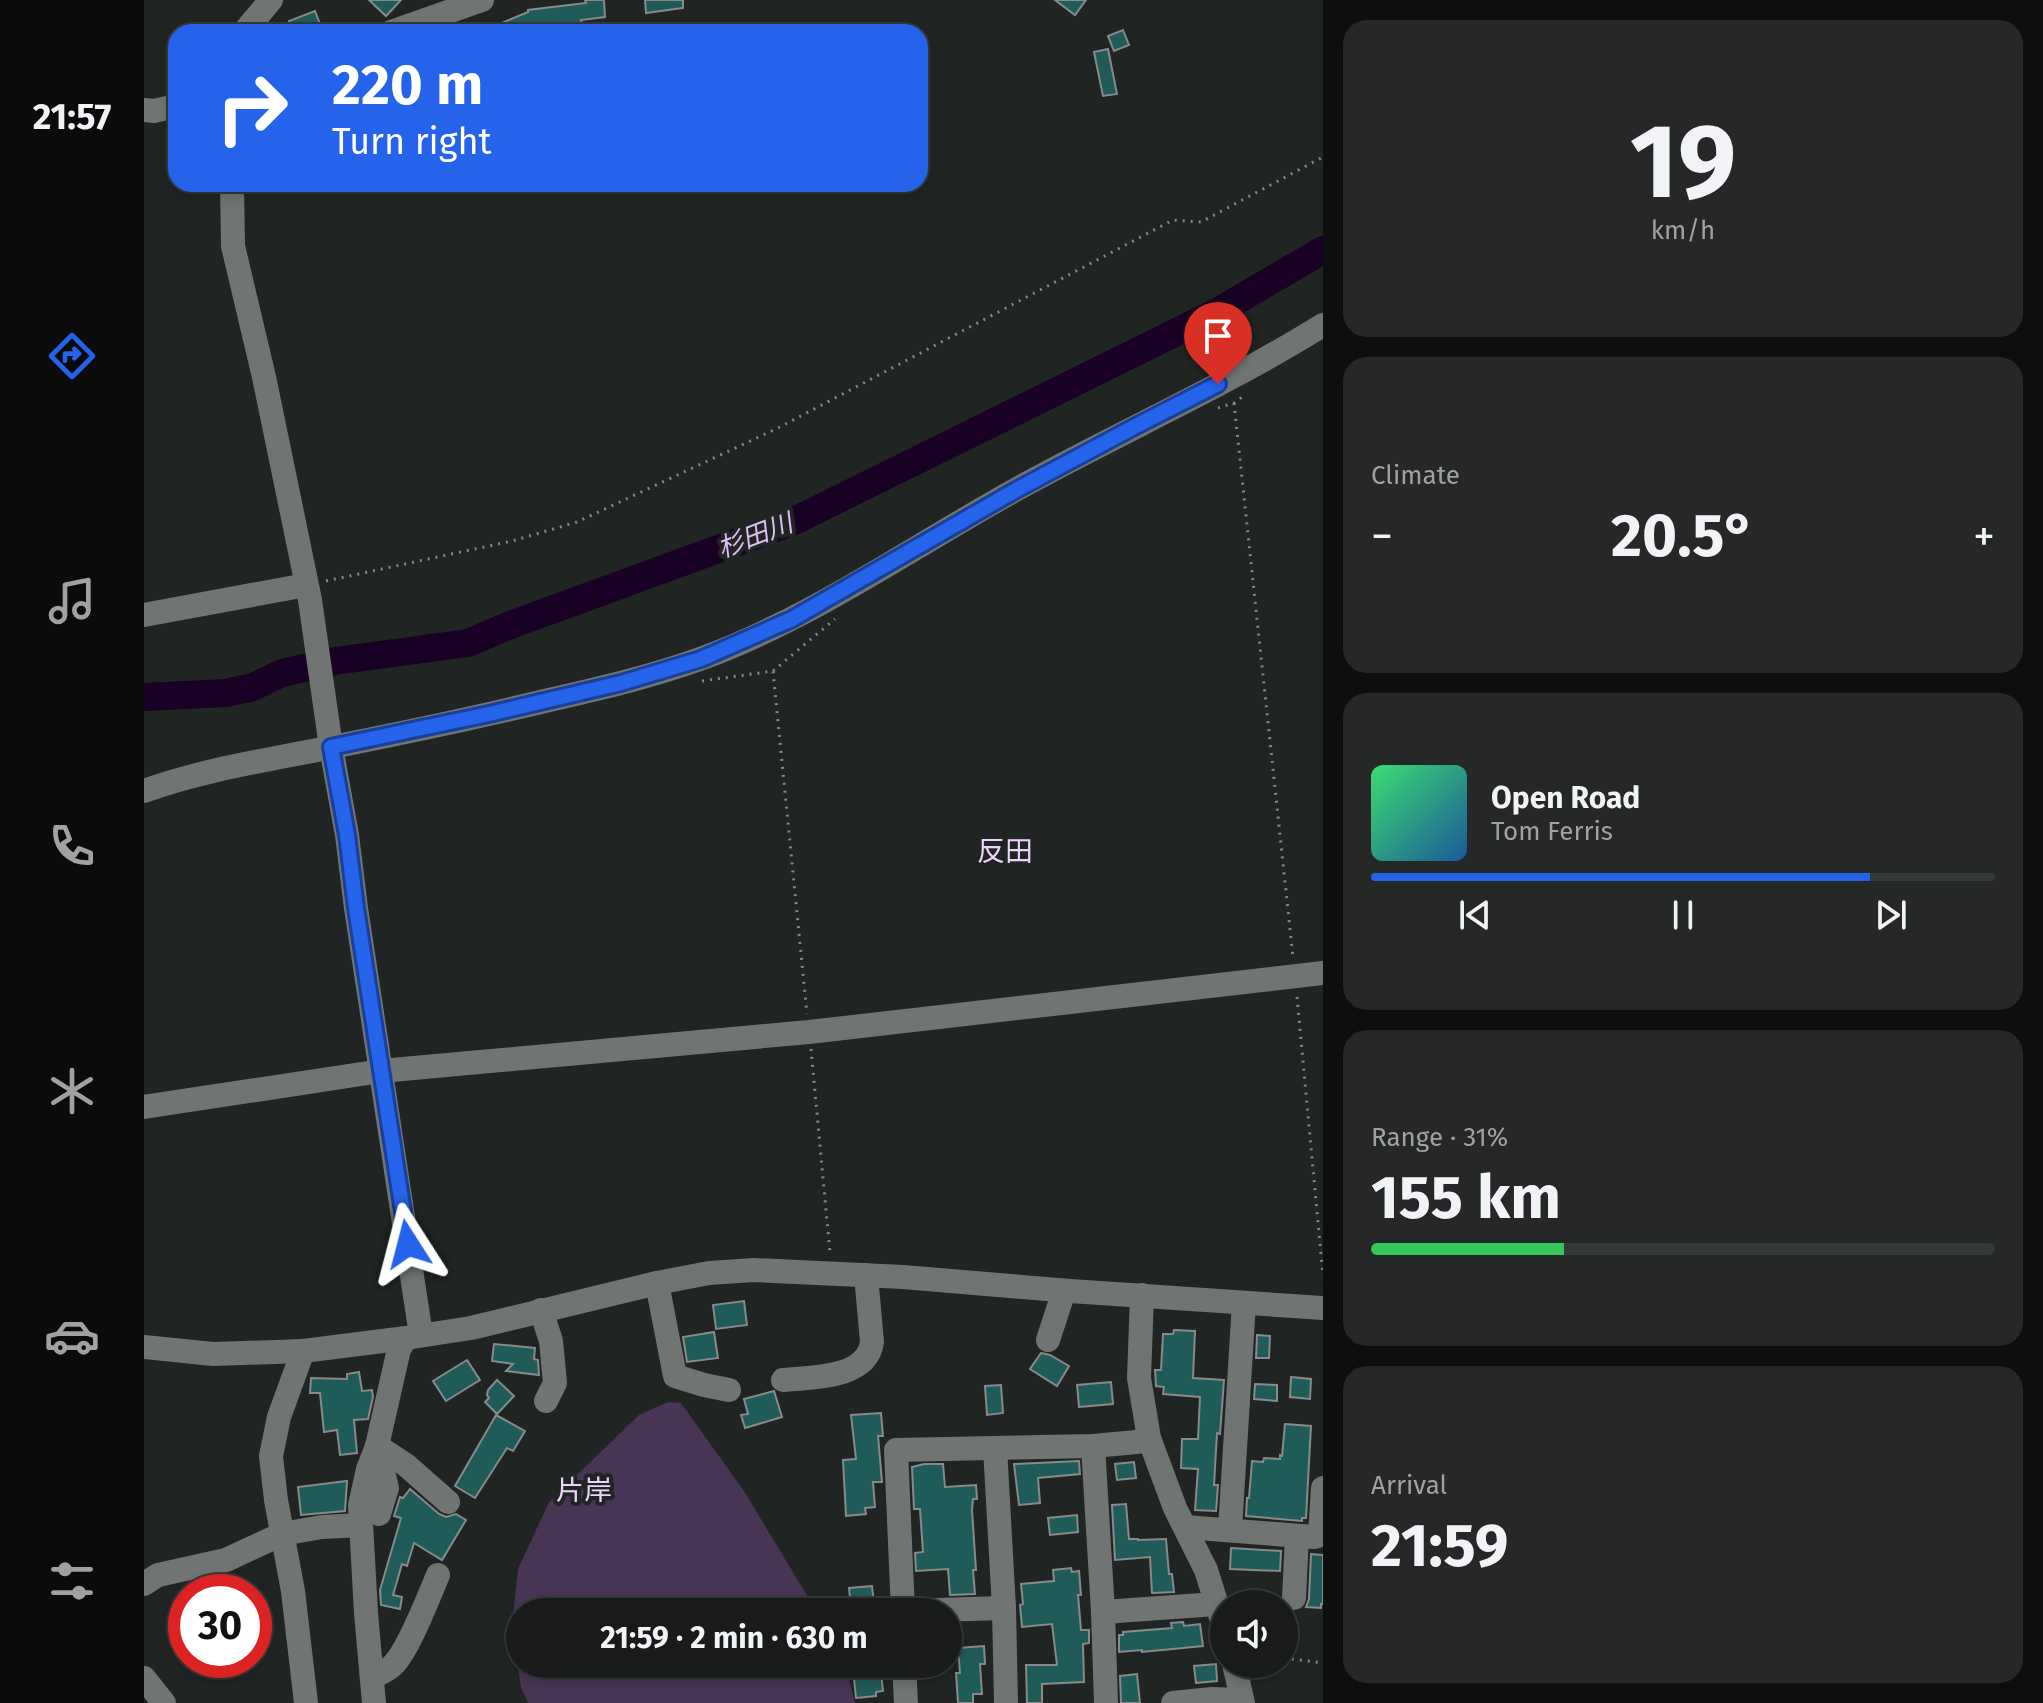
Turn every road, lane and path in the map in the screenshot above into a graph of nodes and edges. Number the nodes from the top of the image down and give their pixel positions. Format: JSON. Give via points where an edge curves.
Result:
{"nodes":[{"id":1,"x":271,"y":0,"type":"edge"},
{"id":2,"x":482,"y":0,"type":"edge"},
{"id":3,"x":251,"y":24,"type":"edge"},
{"id":4,"x":414,"y":24,"type":"edge"},
{"id":5,"x":168,"y":108,"type":"edge"},
{"id":6,"x":144,"y":110,"type":"edge"},
{"id":7,"x":1323,"y":157,"type":"edge"},
{"id":8,"x":232,"y":192,"type":"edge"},
{"id":9,"x":1323,"y":325,"type":"edge"},
{"id":10,"x":1234,"y":403,"type":"dead end"},
{"id":11,"x":308,"y":592,"type":"junction"},
{"id":12,"x":144,"y":615,"type":"edge"},
{"id":13,"x":695,"y":682,"type":"dead end"},
{"id":14,"x":330,"y":740,"type":"junction"},
{"id":15,"x":144,"y":791,"type":"edge"},
{"id":16,"x":1323,"y":973,"type":"edge"},
{"id":17,"x":1295,"y":976,"type":"junction"},
{"id":18,"x":809,"y":1032,"type":"junction"},
{"id":19,"x":381,"y":1071,"type":"junction"},
{"id":20,"x":144,"y":1107,"type":"edge"},
{"id":21,"x":832,"y":1273,"type":"junction"},
{"id":22,"x":866,"y":1275,"type":"junction"},
{"id":23,"x":1323,"y":1276,"type":"edge"},
{"id":24,"x":657,"y":1283,"type":"junction"},
{"id":25,"x":1064,"y":1291,"type":"junction"},
{"id":26,"x":1142,"y":1295,"type":"junction"},
{"id":27,"x":1244,"y":1303,"type":"junction"},
{"id":28,"x":1323,"y":1308,"type":"edge"},
{"id":29,"x":541,"y":1310,"type":"junction"},
{"id":30,"x":414,"y":1337,"type":"junction"},
{"id":31,"x":1048,"y":1340,"type":"dead end"},
{"id":32,"x":144,"y":1347,"type":"edge"},
{"id":33,"x":303,"y":1351,"type":"junction"},
{"id":34,"x":783,"y":1380,"type":"dead end"},
{"id":35,"x":729,"y":1390,"type":"dead end"},
{"id":36,"x":546,"y":1401,"type":"dead end"},
{"id":37,"x":1149,"y":1438,"type":"junction"},
{"id":38,"x":377,"y":1446,"type":"junction"},
{"id":39,"x":1093,"y":1446,"type":"junction"},
{"id":40,"x":995,"y":1448,"type":"junction"},
{"id":41,"x":1323,"y":1488,"type":"edge"},
{"id":42,"x":448,"y":1502,"type":"dead end"},
{"id":43,"x":370,"y":1519,"type":"junction"},
{"id":44,"x":1185,"y":1527,"type":"junction"},
{"id":45,"x":1230,"y":1529,"type":"junction"},
{"id":46,"x":282,"y":1534,"type":"junction"},
{"id":47,"x":1297,"y":1536,"type":"junction"},
{"id":48,"x":149,"y":1572,"type":"edge"},
{"id":49,"x":438,"y":1575,"type":"dead end"},
{"id":50,"x":1212,"y":1590,"type":"edge"},
{"id":51,"x":1294,"y":1590,"type":"edge"},
{"id":52,"x":901,"y":1598,"type":"edge"},
{"id":53,"x":1210,"y":1604,"type":"edge"},
{"id":54,"x":1004,"y":1608,"type":"junction"},
{"id":55,"x":962,"y":1610,"type":"edge"},
{"id":56,"x":1103,"y":1612,"type":"junction"},
{"id":57,"x":1298,"y":1660,"type":"edge"},
{"id":58,"x":1323,"y":1663,"type":"edge"},
{"id":59,"x":372,"y":1677,"type":"junction"},
{"id":60,"x":144,"y":1678,"type":"edge"},
{"id":61,"x":905,"y":1678,"type":"edge"},
{"id":62,"x":1237,"y":1678,"type":"edge"},
{"id":63,"x":1243,"y":1702,"type":"edge"},
{"id":64,"x":164,"y":1703,"type":"edge"},
{"id":65,"x":306,"y":1703,"type":"edge"},
{"id":66,"x":374,"y":1703,"type":"edge"},
{"id":67,"x":906,"y":1703,"type":"edge"},
{"id":68,"x":1006,"y":1703,"type":"edge"},
{"id":69,"x":1106,"y":1703,"type":"edge"},
{"id":70,"x":1173,"y":1703,"type":"edge"}],
"edges":[{"from":1,"to":3,"type":"street"},
{"from":2,"to":4,"type":"street"},
{"from":5,"to":6,"type":"street"},
{"from":7,"to":11,"type":"path","via":[[1201,222],[1173,220],[778,428],[577,522]]},
{"from":8,"to":11,"type":"street","via":[[233,246]]},
{"from":9,"to":14,"type":"street","via":[[1016,490],[792,619],[701,659],[475,717]]},
{"from":10,"to":17,"type":"path"},
{"from":11,"to":12,"type":"street"},
{"from":11,"to":14,"type":"street"},
{"from":13,"to":18,"type":"path","via":[[773,671]]},
{"from":14,"to":15,"type":"street"},
{"from":14,"to":19,"type":"street"},
{"from":16,"to":17,"type":"street"},
{"from":17,"to":18,"type":"street"},
{"from":17,"to":23,"type":"path"},
{"from":18,"to":19,"type":"street"},
{"from":18,"to":21,"type":"path"},
{"from":19,"to":20,"type":"street"},
{"from":19,"to":30,"type":"street"},
{"from":21,"to":22,"type":"street"},
{"from":21,"to":24,"type":"street","via":[[754,1270]]},
{"from":22,"to":25,"type":"street"},
{"from":22,"to":34,"type":"street","via":[[872,1342],[866,1359],[841,1373]]},
{"from":24,"to":29,"type":"street"},
{"from":24,"to":35,"type":"street","via":[[675,1376]]},
{"from":25,"to":26,"type":"street"},
{"from":25,"to":31,"type":"street"},
{"from":26,"to":27,"type":"street"},
{"from":26,"to":37,"type":"street","via":[[1139,1378]]},
{"from":27,"to":28,"type":"street"},
{"from":27,"to":45,"type":"street"},
{"from":29,"to":30,"type":"street"},
{"from":29,"to":36,"type":"street","via":[[555,1383]]},
{"from":30,"to":33,"type":"street"},
{"from":30,"to":38,"type":"street","via":[[399,1349]]},
{"from":32,"to":33,"type":"street","via":[[213,1354]]},
{"from":33,"to":46,"type":"street","via":[[271,1456]]},
{"from":37,"to":39,"type":"street"},
{"from":37,"to":44,"type":"street"},
{"from":38,"to":42,"type":"street"},
{"from":38,"to":43,"type":"street","via":[[360,1505]]},
{"from":39,"to":40,"type":"street"},
{"from":39,"to":56,"type":"street"},
{"from":40,"to":52,"type":"street","via":[[896,1450]]},
{"from":40,"to":54,"type":"street"},
{"from":41,"to":47,"type":"street","via":[[1320,1535]]},
{"from":43,"to":46,"type":"street"},
{"from":43,"to":59,"type":"street","via":[[366,1613]]},
{"from":44,"to":45,"type":"street"},
{"from":44,"to":50,"type":"street"},
{"from":45,"to":47,"type":"street"},
{"from":46,"to":48,"type":"street","via":[[226,1560]]},
{"from":46,"to":65,"type":"street"},
{"from":47,"to":51,"type":"street"},
{"from":49,"to":59,"type":"street","via":[[396,1663]]},
{"from":53,"to":56,"type":"street"},
{"from":54,"to":55,"type":"street"},
{"from":54,"to":68,"type":"street"},
{"from":56,"to":69,"type":"street"},
{"from":57,"to":58,"type":"path"},
{"from":59,"to":66,"type":"street"},
{"from":60,"to":64,"type":"street"},
{"from":61,"to":67,"type":"street"},
{"from":62,"to":63,"type":"street"},
{"from":63,"to":70,"type":"street"}]}
